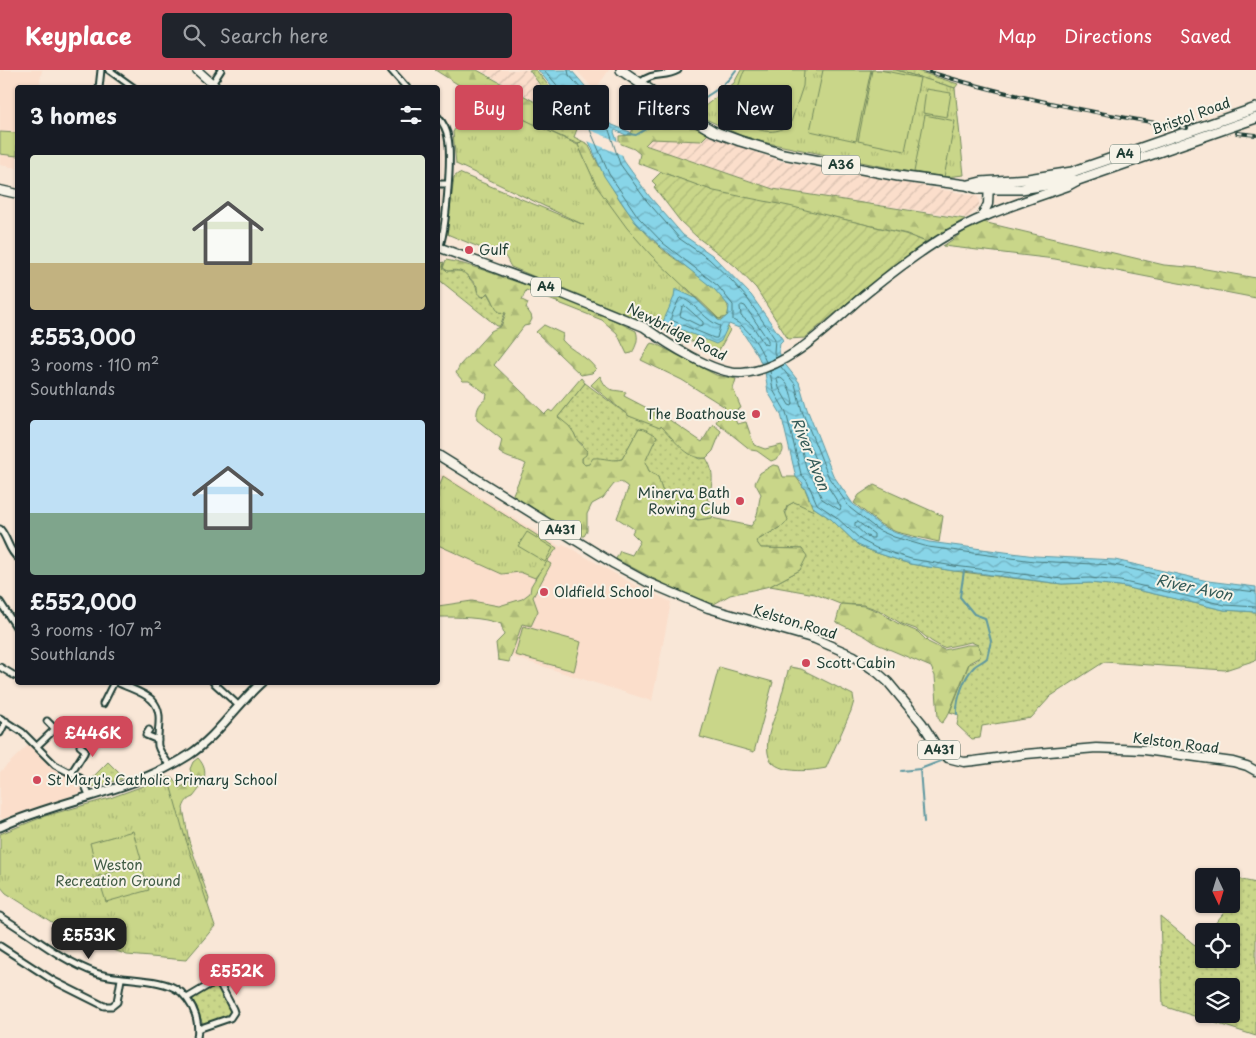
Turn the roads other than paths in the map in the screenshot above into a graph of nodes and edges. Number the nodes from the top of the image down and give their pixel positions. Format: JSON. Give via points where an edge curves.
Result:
{"nodes":[{"id":1,"x":100,"y":70,"type":"edge"},
{"id":2,"x":109,"y":70,"type":"edge"},
{"id":3,"x":197,"y":70,"type":"edge"},
{"id":4,"x":222,"y":70,"type":"edge"},
{"id":5,"x":391,"y":70,"type":"edge"},
{"id":6,"x":621,"y":70,"type":"edge"},
{"id":7,"x":678,"y":70,"type":"edge"},
{"id":8,"x":640,"y":83,"type":"junction"},
{"id":9,"x":99,"y":85,"type":"edge"},
{"id":10,"x":130,"y":85,"type":"edge"},
{"id":11,"x":214,"y":85,"type":"edge"},
{"id":12,"x":215,"y":85,"type":"edge"},
{"id":13,"x":404,"y":85,"type":"edge"},
{"id":14,"x":1256,"y":108,"type":"edge"},
{"id":15,"x":1256,"y":118,"type":"edge"},
{"id":16,"x":440,"y":120,"type":"edge"},
{"id":17,"x":1078,"y":180,"type":"junction"},
{"id":18,"x":440,"y":184,"type":"edge"},
{"id":19,"x":448,"y":184,"type":"junction"},
{"id":20,"x":989,"y":186,"type":"junction"},
{"id":21,"x":0,"y":190,"type":"edge"},
{"id":22,"x":15,"y":193,"type":"edge"},
{"id":23,"x":988,"y":204,"type":"junction"},
{"id":24,"x":1001,"y":209,"type":"junction"},
{"id":25,"x":982,"y":216,"type":"junction"},
{"id":26,"x":440,"y":244,"type":"edge"},
{"id":27,"x":440,"y":250,"type":"edge"},
{"id":28,"x":440,"y":456,"type":"edge"},
{"id":29,"x":0,"y":530,"type":"edge"},
{"id":30,"x":15,"y":556,"type":"edge"},
{"id":31,"x":0,"y":602,"type":"edge"},
{"id":32,"x":15,"y":625,"type":"edge"},
{"id":33,"x":0,"y":667,"type":"edge"},
{"id":34,"x":15,"y":676,"type":"dead end"},
{"id":35,"x":113,"y":685,"type":"edge"},
{"id":36,"x":121,"y":685,"type":"edge"},
{"id":37,"x":216,"y":685,"type":"edge"},
{"id":38,"x":259,"y":685,"type":"edge"},
{"id":39,"x":103,"y":704,"type":"dead end"},
{"id":40,"x":238,"y":705,"type":"junction"},
{"id":41,"x":0,"y":718,"type":"edge"},
{"id":42,"x":6,"y":721,"type":"junction"},
{"id":43,"x":47,"y":721,"type":"dead end"},
{"id":44,"x":55,"y":729,"type":"junction"},
{"id":45,"x":149,"y":730,"type":"dead end"},
{"id":46,"x":0,"y":733,"type":"edge"},
{"id":47,"x":61,"y":735,"type":"dead end"},
{"id":48,"x":158,"y":740,"type":"junction"},
{"id":49,"x":37,"y":746,"type":"junction"},
{"id":50,"x":80,"y":746,"type":"dead end"},
{"id":51,"x":170,"y":766,"type":"junction"},
{"id":52,"x":1256,"y":771,"type":"edge"},
{"id":53,"x":72,"y":772,"type":"junction"},
{"id":54,"x":89,"y":795,"type":"junction"},
{"id":55,"x":0,"y":827,"type":"edge"},
{"id":56,"x":0,"y":916,"type":"edge"},
{"id":57,"x":0,"y":946,"type":"edge"},
{"id":58,"x":121,"y":979,"type":"junction"},
{"id":59,"x":187,"y":998,"type":"junction"},
{"id":60,"x":198,"y":1029,"type":"junction"},
{"id":61,"x":197,"y":1038,"type":"edge"}],
"edges":[{"from":1,"to":9,"type":"street"},
{"from":2,"to":10,"type":"street"},
{"from":3,"to":11,"type":"main road"},
{"from":4,"to":12,"type":"street"},
{"from":5,"to":13,"type":"street"},
{"from":6,"to":8,"type":"highway","number":"A36"},
{"from":7,"to":8,"type":"street","via":[[650,76]]},
{"from":8,"to":20,"type":"highway","number":"A36","via":[[677,110],[740,142],[783,154],[898,176],[979,189]]},
{"from":14,"to":20,"type":"highway","name":"Bristol Road","number":"A4","via":[[1072,172]]},
{"from":15,"to":17,"type":"highway","name":"Bristol Road","number":"A4"},
{"from":16,"to":19,"type":"street","via":[[449,142]]},
{"from":17,"to":20,"type":"highway","name":"Bristol Road","number":"A4","via":[[1021,189]]},
{"from":17,"to":24,"type":"main road","number":"A4"},
{"from":18,"to":19,"type":"street"},
{"from":19,"to":26,"type":"street"},
{"from":20,"to":23,"type":"main road"},
{"from":21,"to":22,"type":"main road"},
{"from":23,"to":24,"type":"main road"},
{"from":23,"to":25,"type":"main road"},
{"from":24,"to":25,"type":"main road","number":"A4"},
{"from":25,"to":27,"type":"main road","name":"Newbridge Road","number":"A4","via":[[939,240],[869,291],[795,353],[762,368],[738,373],[718,369],[644,327],[520,277]]},
{"from":28,"to":52,"type":"main road","name":"Kelston Road","number":"A431","via":[[648,582],[708,608],[815,639],[854,656],[888,682],[948,758],[964,762],[1114,748],[1233,762]]},
{"from":29,"to":30,"type":"street"},
{"from":31,"to":32,"type":"street"},
{"from":33,"to":34,"type":"street"},
{"from":35,"to":39,"type":"street"},
{"from":36,"to":48,"type":"street","via":[[152,700],[159,712]]},
{"from":37,"to":40,"type":"street"},
{"from":38,"to":40,"type":"street"},
{"from":40,"to":51,"type":"street","via":[[207,741]]},
{"from":41,"to":42,"type":"street"},
{"from":42,"to":46,"type":"street"},
{"from":42,"to":49,"type":"street"},
{"from":43,"to":44,"type":"street"},
{"from":44,"to":47,"type":"street"},
{"from":44,"to":49,"type":"street"},
{"from":45,"to":48,"type":"street","via":[[146,735]]},
{"from":48,"to":51,"type":"street","via":[[160,751]]},
{"from":49,"to":53,"type":"street","via":[[48,760]]},
{"from":50,"to":53,"type":"street","via":[[85,750]]},
{"from":51,"to":54,"type":"street"},
{"from":53,"to":54,"type":"street","via":[[83,781]]},
{"from":54,"to":55,"type":"street"},
{"from":56,"to":58,"type":"street","via":[[63,958],[98,974]]},
{"from":57,"to":58,"type":"street","via":[[54,981],[104,1006],[117,1002]]},
{"from":58,"to":59,"type":"street","via":[[168,984]]},
{"from":59,"to":60,"type":"street","via":[[195,1012]]},
{"from":59,"to":60,"type":"street","via":[[209,984],[217,983],[233,1009],[230,1018]]},
{"from":60,"to":61,"type":"street"}]}
